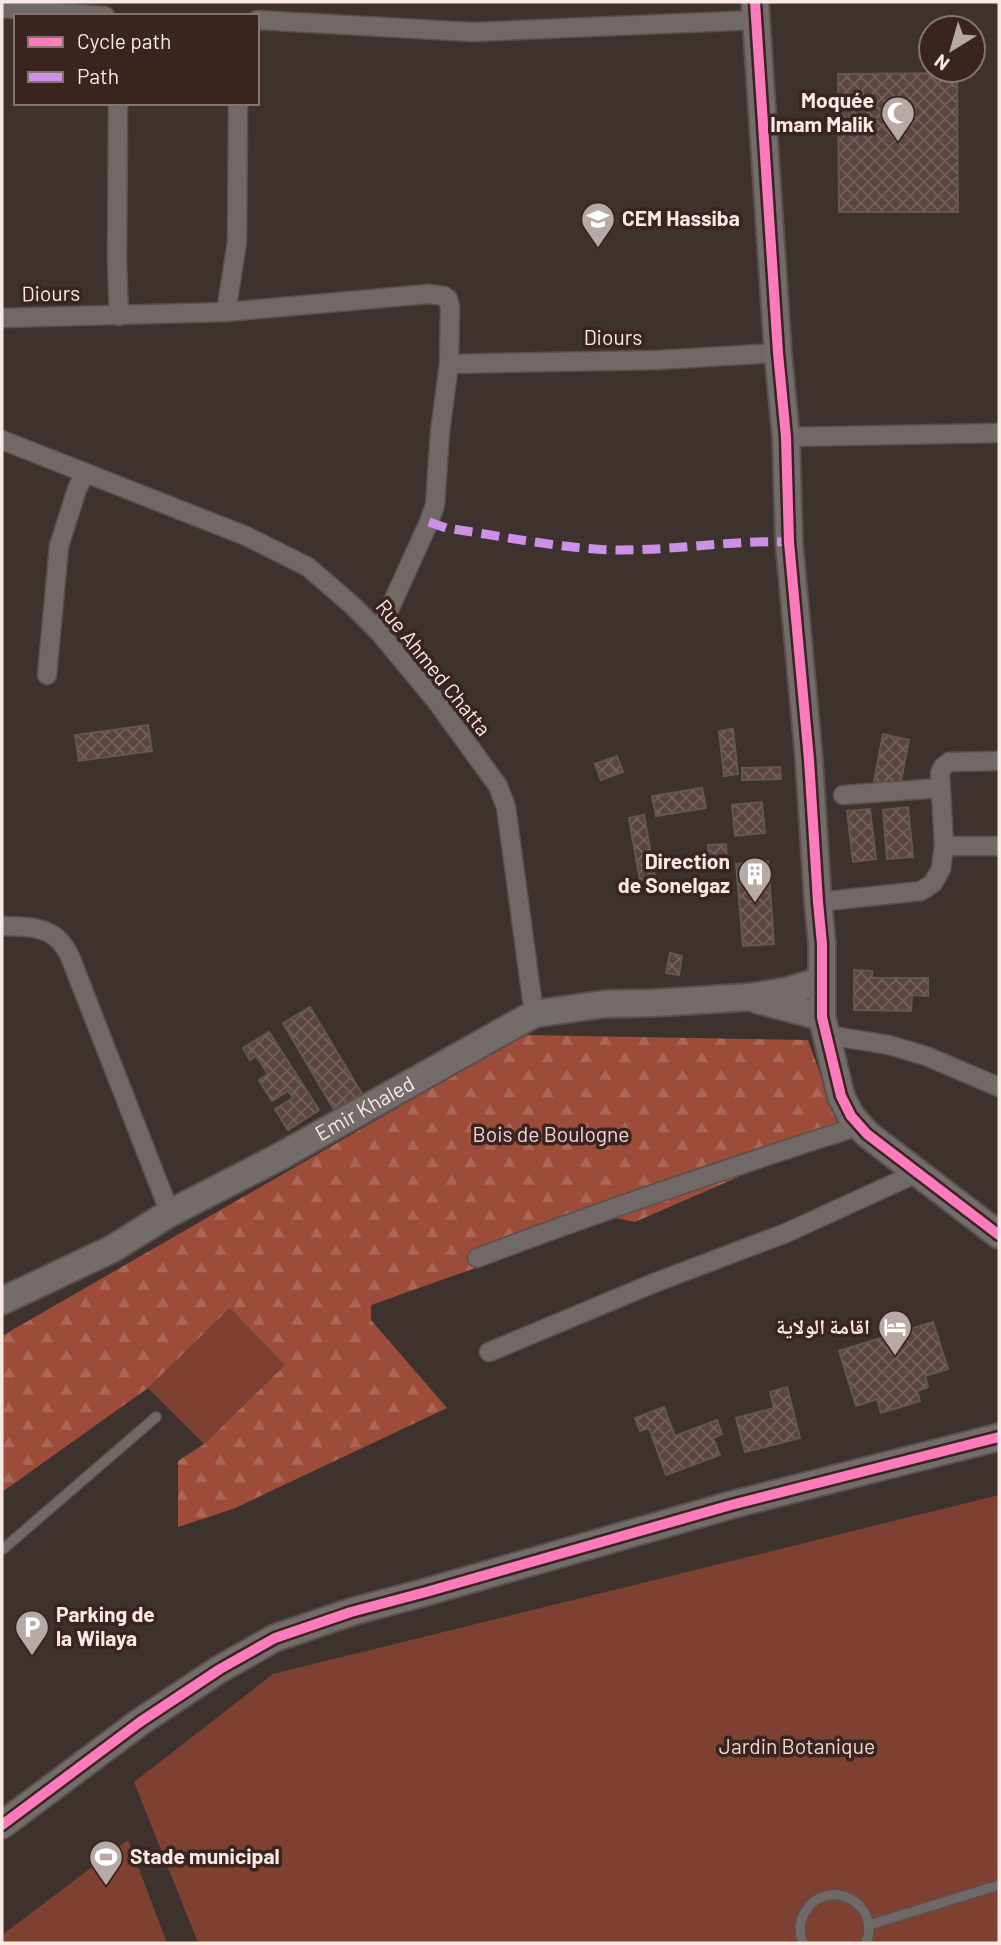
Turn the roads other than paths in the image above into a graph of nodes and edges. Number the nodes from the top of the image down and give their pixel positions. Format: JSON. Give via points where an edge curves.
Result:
{"nodes":[{"id":1,"x":2,"y":8,"type":"edge"},
{"id":2,"x":756,"y":11,"type":"edge"},
{"id":3,"x":79,"y":14,"type":"edge"},
{"id":4,"x":259,"y":20,"type":"edge"},
{"id":5,"x":118,"y":105,"type":"edge"},
{"id":6,"x":238,"y":105,"type":"edge"},
{"id":7,"x":226,"y":312,"type":"junction"},
{"id":8,"x":119,"y":316,"type":"junction"},
{"id":9,"x":2,"y":318,"type":"edge"},
{"id":10,"x":778,"y":354,"type":"junction"},
{"id":11,"x":449,"y":364,"type":"junction"},
{"id":12,"x":999,"y":433,"type":"edge"},
{"id":13,"x":786,"y":437,"type":"junction"},
{"id":14,"x":2,"y":440,"type":"edge"},
{"id":15,"x":85,"y":473,"type":"junction"},
{"id":16,"x":379,"y":632,"type":"junction"},
{"id":17,"x":47,"y":675,"type":"dead end"},
{"id":18,"x":999,"y":761,"type":"edge"},
{"id":19,"x":940,"y":788,"type":"junction"},
{"id":20,"x":843,"y":795,"type":"dead end"},
{"id":21,"x":944,"y":846,"type":"junction"},
{"id":22,"x":999,"y":846,"type":"edge"},
{"id":23,"x":818,"y":902,"type":"junction"},
{"id":24,"x":2,"y":926,"type":"edge"},
{"id":25,"x":821,"y":982,"type":"junction"},
{"id":26,"x":750,"y":997,"type":"junction"},
{"id":27,"x":534,"y":1014,"type":"junction"},
{"id":28,"x":824,"y":1026,"type":"junction"},
{"id":29,"x":999,"y":1087,"type":"edge"},
{"id":30,"x":859,"y":1126,"type":"junction"},
{"id":31,"x":917,"y":1173,"type":"junction"},
{"id":32,"x":170,"y":1213,"type":"junction"},
{"id":33,"x":999,"y":1235,"type":"edge"},
{"id":34,"x":477,"y":1258,"type":"dead end"},
{"id":35,"x":2,"y":1301,"type":"edge"},
{"id":36,"x":489,"y":1352,"type":"dead end"},
{"id":37,"x":156,"y":1417,"type":"dead end"},
{"id":38,"x":999,"y":1437,"type":"edge"},
{"id":39,"x":2,"y":1550,"type":"edge"},
{"id":40,"x":3,"y":1823,"type":"edge"},
{"id":41,"x":999,"y":1885,"type":"edge"},
{"id":42,"x":869,"y":1925,"type":"junction"},
{"id":43,"x":803,"y":1943,"type":"edge"},
{"id":44,"x":866,"y":1943,"type":"edge"}],
"edges":[{"from":1,"to":3,"type":"street"},
{"from":2,"to":4,"type":"street","via":[[472,32]]},
{"from":2,"to":10,"type":"street"},
{"from":5,"to":8,"type":"street"},
{"from":6,"to":7,"type":"street","via":[[237,242]]},
{"from":7,"to":8,"type":"street","name":"Diours"},
{"from":7,"to":11,"type":"street","name":"Diours","via":[[444,296],[450,307]]},
{"from":8,"to":9,"type":"street","name":"Diours"},
{"from":10,"to":11,"type":"street","name":"Diours"},
{"from":10,"to":13,"type":"street"},
{"from":11,"to":16,"type":"street","name":"Diours","via":[[435,505]]},
{"from":12,"to":13,"type":"street"},
{"from":13,"to":23,"type":"street","via":[[789,542]]},
{"from":14,"to":15,"type":"street","name":"Rue Ahmed Chatta"},
{"from":15,"to":16,"type":"street","name":"Rue Ahmed Chatta","via":[[246,536],[307,567]]},
{"from":15,"to":17,"type":"street","via":[[59,545]]},
{"from":16,"to":27,"type":"street","name":"Rue Ahmed Chatta","via":[[498,786],[506,807]]},
{"from":18,"to":19,"type":"street","via":[[949,762],[940,773]]},
{"from":19,"to":20,"type":"street"},
{"from":19,"to":21,"type":"street"},
{"from":21,"to":22,"type":"street"},
{"from":21,"to":23,"type":"street","via":[[942,869],[922,891]]},
{"from":23,"to":25,"type":"street"},
{"from":24,"to":32,"type":"street","via":[[47,932],[69,954]]},
{"from":25,"to":26,"type":"street"},
{"from":25,"to":28,"type":"street"},
{"from":26,"to":27,"type":"street","name":"Emir Khaled","via":[[604,1004]]},
{"from":26,"to":28,"type":"street"},
{"from":27,"to":32,"type":"street","name":"Emir Khaled"},
{"from":28,"to":29,"type":"street","via":[[926,1056]]},
{"from":28,"to":30,"type":"street","via":[[841,1096]]},
{"from":30,"to":31,"type":"street"},
{"from":30,"to":34,"type":"street"},
{"from":31,"to":33,"type":"street"},
{"from":31,"to":36,"type":"street","via":[[786,1233]]},
{"from":32,"to":35,"type":"street","name":"Emir Khaled","via":[[112,1249]]},
{"from":37,"to":39,"type":"lane"},
{"from":38,"to":40,"type":"street","via":[[731,1505],[351,1612],[275,1638],[140,1722]]},
{"from":41,"to":42,"type":"lane"},
{"from":42,"to":43,"type":"lane","via":[[850,1898],[827,1895],[808,1907],[802,1917]]},
{"from":42,"to":44,"type":"lane"}]}
